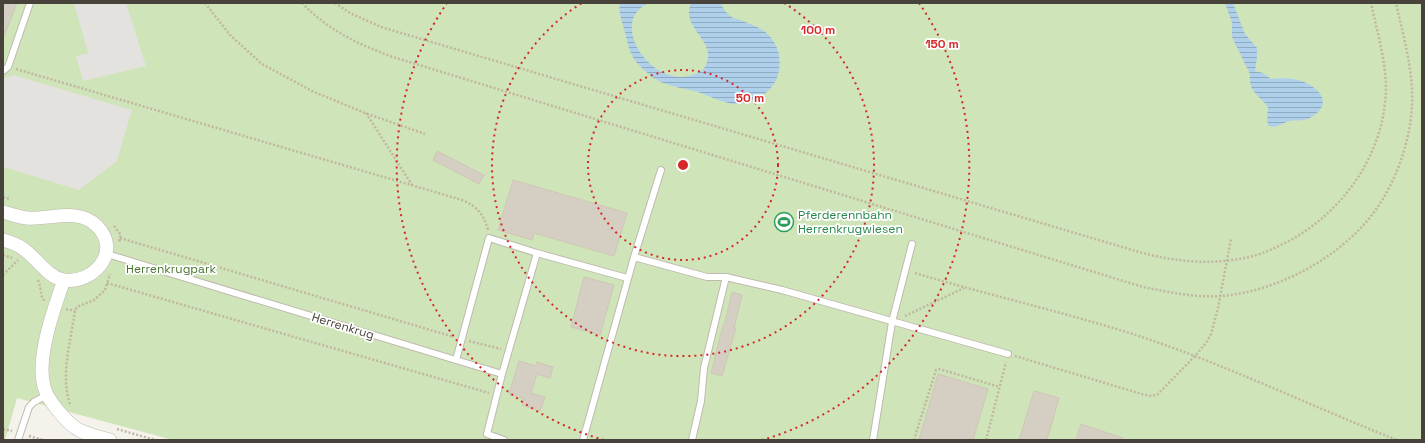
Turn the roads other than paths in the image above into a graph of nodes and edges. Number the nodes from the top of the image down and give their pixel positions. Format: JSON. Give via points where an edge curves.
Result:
{"nodes":[{"id":1,"x":30,"y":3,"type":"edge"},
{"id":2,"x":5,"y":69,"type":"edge"},
{"id":3,"x":661,"y":170,"type":"dead end"},
{"id":4,"x":3,"y":212,"type":"edge"},
{"id":5,"x":3,"y":240,"type":"edge"},
{"id":6,"x":912,"y":244,"type":"dead end"},
{"id":7,"x":537,"y":253,"type":"junction"},
{"id":8,"x":107,"y":254,"type":"junction"},
{"id":9,"x":634,"y":257,"type":"junction"},
{"id":10,"x":726,"y":277,"type":"junction"},
{"id":11,"x":627,"y":278,"type":"junction"},
{"id":12,"x":64,"y":280,"type":"junction"},
{"id":13,"x":892,"y":322,"type":"junction"},
{"id":14,"x":1008,"y":354,"type":"road end"},
{"id":15,"x":456,"y":360,"type":"junction"},
{"id":16,"x":502,"y":374,"type":"junction"},
{"id":17,"x":47,"y":395,"type":"junction"},
{"id":18,"x":112,"y":434,"type":"edge"},
{"id":19,"x":18,"y":440,"type":"edge"},
{"id":20,"x":504,"y":440,"type":"edge"},
{"id":21,"x":583,"y":440,"type":"edge"},
{"id":22,"x":692,"y":440,"type":"edge"},
{"id":23,"x":873,"y":440,"type":"edge"}],
"edges":[{"from":1,"to":2,"type":"lane"},
{"from":3,"to":9,"type":"lane"},
{"from":4,"to":8,"type":"street","via":[[28,218],[67,215],[90,220],[104,236]]},
{"from":5,"to":12,"type":"street","via":[[16,245],[22,255]]},
{"from":6,"to":13,"type":"lane"},
{"from":7,"to":11,"type":"lane"},
{"from":7,"to":15,"type":"lane","via":[[489,238]]},
{"from":7,"to":16,"type":"lane"},
{"from":8,"to":12,"type":"street","via":[[101,265],[92,273],[78,279]]},
{"from":8,"to":15,"type":"lane","name":"Herrenkrug"},
{"from":9,"to":10,"type":"lane","via":[[706,277]]},
{"from":9,"to":11,"type":"lane"},
{"from":10,"to":13,"type":"lane"},
{"from":10,"to":22,"type":"lane","via":[[704,368],[702,400]]},
{"from":11,"to":21,"type":"lane"},
{"from":12,"to":17,"type":"street","via":[[55,306],[42,364],[42,378]]},
{"from":13,"to":14,"type":"lane"},
{"from":13,"to":23,"type":"lane"},
{"from":15,"to":16,"type":"lane","name":"Herrenkrug"},
{"from":16,"to":20,"type":"lane","via":[[487,434]]},
{"from":17,"to":18,"type":"street","via":[[73,426],[82,431]]},
{"from":17,"to":19,"type":"lane","via":[[29,407]]}]}
